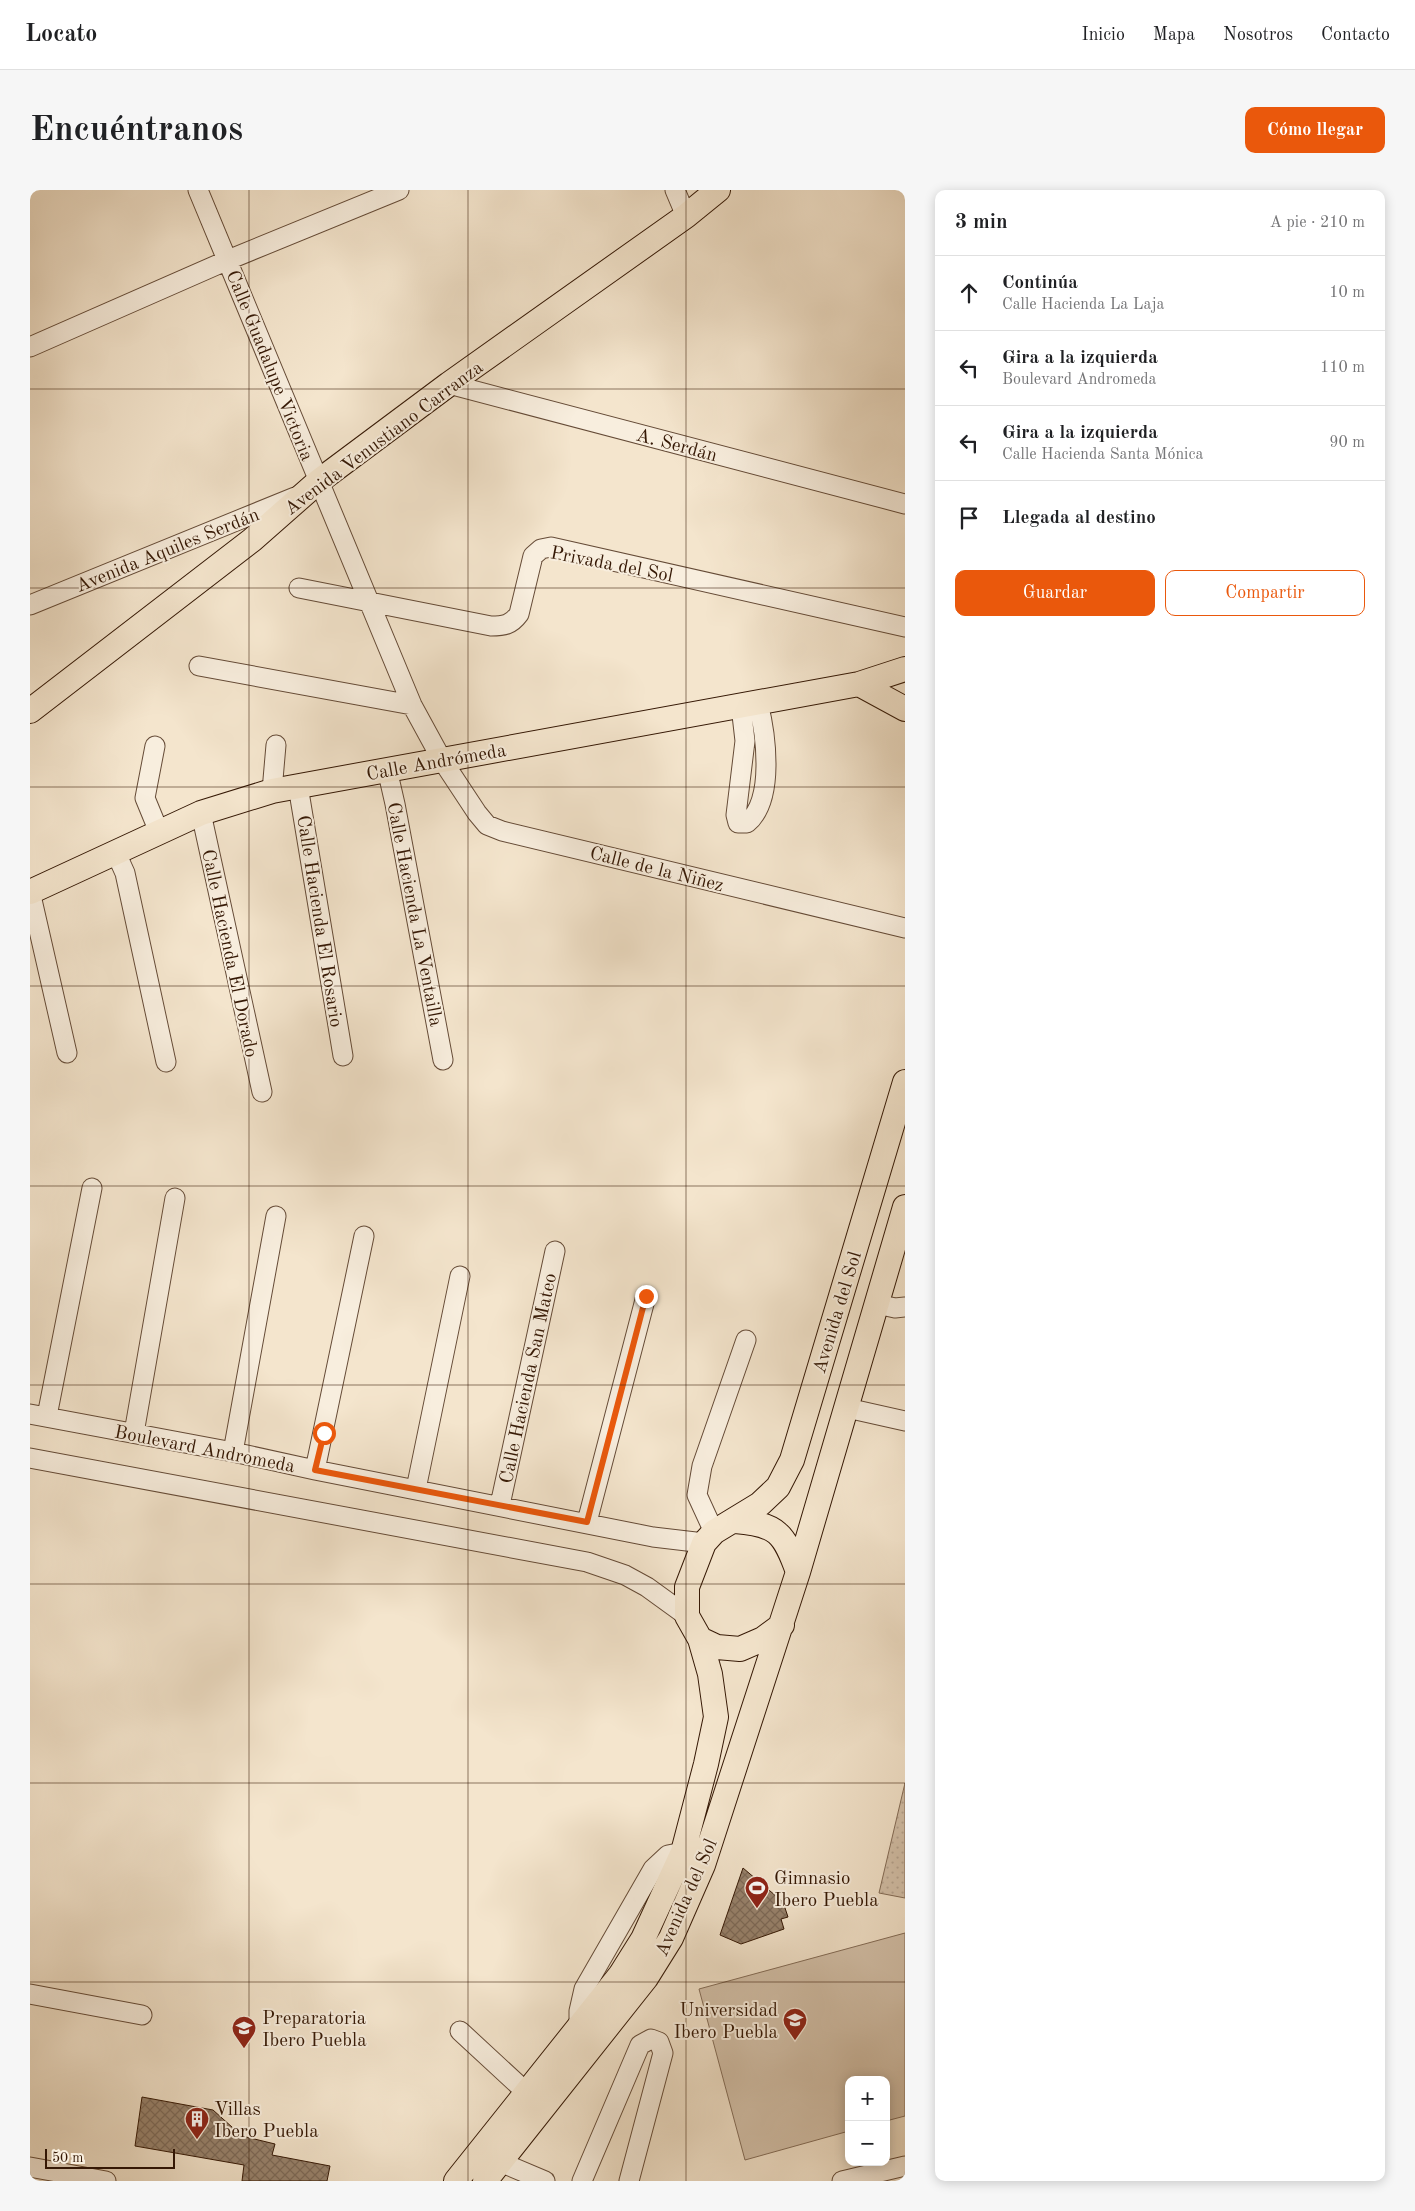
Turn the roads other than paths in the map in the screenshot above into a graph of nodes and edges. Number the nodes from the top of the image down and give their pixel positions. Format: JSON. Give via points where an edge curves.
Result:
{"nodes":[{"id":1,"x":198,"y":190,"type":"edge"},
{"id":2,"x":674,"y":190,"type":"edge"},
{"id":3,"x":718,"y":190,"type":"edge"},
{"id":4,"x":388,"y":192,"type":"edge"},
{"id":5,"x":686,"y":216,"type":"junction"},
{"id":6,"x":228,"y":260,"type":"junction"},
{"id":7,"x":30,"y":346,"type":"edge"},
{"id":8,"x":448,"y":384,"type":"junction"},
{"id":9,"x":312,"y":487,"type":"junction"},
{"id":10,"x":905,"y":504,"type":"edge"},
{"id":11,"x":299,"y":588,"type":"dead end"},
{"id":12,"x":370,"y":603,"type":"junction"},
{"id":13,"x":30,"y":605,"type":"edge"},
{"id":14,"x":905,"y":627,"type":"edge"},
{"id":15,"x":199,"y":666,"type":"dead end"},
{"id":16,"x":905,"y":669,"type":"edge"},
{"id":17,"x":859,"y":684,"type":"junction"},
{"id":18,"x":749,"y":704,"type":"junction"},
{"id":19,"x":412,"y":705,"type":"junction"},
{"id":20,"x":905,"y":709,"type":"edge"},
{"id":21,"x":30,"y":711,"type":"edge"},
{"id":22,"x":766,"y":737,"type":"junction"},
{"id":23,"x":745,"y":741,"type":"junction"},
{"id":24,"x":276,"y":745,"type":"dead end"},
{"id":25,"x":155,"y":746,"type":"dead end"},
{"id":26,"x":442,"y":760,"type":"junction"},
{"id":27,"x":387,"y":769,"type":"junction"},
{"id":28,"x":298,"y":786,"type":"junction"},
{"id":29,"x":272,"y":791,"type":"junction"},
{"id":30,"x":201,"y":813,"type":"junction"},
{"id":31,"x":159,"y":832,"type":"junction"},
{"id":32,"x":116,"y":853,"type":"junction"},
{"id":33,"x":30,"y":891,"type":"edge"},
{"id":34,"x":905,"y":928,"type":"edge"},
{"id":35,"x":67,"y":1053,"type":"dead end"},
{"id":36,"x":343,"y":1056,"type":"dead end"},
{"id":37,"x":443,"y":1060,"type":"dead end"},
{"id":38,"x":166,"y":1062,"type":"dead end"},
{"id":39,"x":905,"y":1082,"type":"edge"},
{"id":40,"x":262,"y":1092,"type":"dead end"},
{"id":41,"x":92,"y":1188,"type":"dead end"},
{"id":42,"x":175,"y":1198,"type":"dead end"},
{"id":43,"x":905,"y":1207,"type":"edge"},
{"id":44,"x":276,"y":1216,"type":"dead end"},
{"id":45,"x":364,"y":1236,"type":"dead end"},
{"id":46,"x":555,"y":1252,"type":"dead end"},
{"id":47,"x":460,"y":1276,"type":"dead end"},
{"id":48,"x":646,"y":1296,"type":"dead end"},
{"id":49,"x":877,"y":1304,"type":"junction"},
{"id":50,"x":905,"y":1307,"type":"edge"},
{"id":51,"x":746,"y":1340,"type":"dead end"},
{"id":52,"x":847,"y":1408,"type":"junction"},
{"id":53,"x":39,"y":1415,"type":"edge"},
{"id":54,"x":905,"y":1421,"type":"edge"},
{"id":55,"x":134,"y":1433,"type":"junction"},
{"id":56,"x":233,"y":1452,"type":"junction"},
{"id":57,"x":30,"y":1458,"type":"edge"},
{"id":58,"x":315,"y":1470,"type":"junction"},
{"id":59,"x":416,"y":1489,"type":"junction"},
{"id":60,"x":500,"y":1505,"type":"junction"},
{"id":61,"x":735,"y":1520,"type":"junction"},
{"id":62,"x":587,"y":1522,"type":"junction"},
{"id":63,"x":709,"y":1538,"type":"junction"},
{"id":64,"x":798,"y":1572,"type":"junction"},
{"id":65,"x":687,"y":1616,"type":"junction"},
{"id":66,"x":782,"y":1625,"type":"junction"},
{"id":67,"x":700,"y":1638,"type":"junction"},
{"id":68,"x":30,"y":1994,"type":"edge"},
{"id":69,"x":142,"y":2015,"type":"dead end"},
{"id":70,"x":460,"y":2031,"type":"dead end"},
{"id":71,"x":526,"y":2092,"type":"junction"},
{"id":72,"x":500,"y":2162,"type":"junction"},
{"id":73,"x":30,"y":2166,"type":"edge"},
{"id":74,"x":905,"y":2166,"type":"edge"},
{"id":75,"x":106,"y":2181,"type":"edge"},
{"id":76,"x":456,"y":2181,"type":"edge"},
{"id":77,"x":485,"y":2181,"type":"edge"},
{"id":78,"x":545,"y":2181,"type":"edge"},
{"id":79,"x":582,"y":2181,"type":"edge"},
{"id":80,"x":629,"y":2181,"type":"edge"},
{"id":81,"x":842,"y":2181,"type":"edge"}],
"edges":[{"from":1,"to":6,"type":"street","name":"Calle Guadalupe Victoria"},
{"from":2,"to":5,"type":"street"},
{"from":3,"to":5,"type":"main road","name":"Avenida Venustiano Carranza"},
{"from":4,"to":6,"type":"street"},
{"from":5,"to":8,"type":"main road","name":"Avenida Venustiano Carranza"},
{"from":6,"to":7,"type":"street"},
{"from":6,"to":9,"type":"street","name":"Calle Guadalupe Victoria"},
{"from":8,"to":9,"type":"main road","name":"Avenida Venustiano Carranza"},
{"from":8,"to":10,"type":"street","name":"A. Serdán"},
{"from":9,"to":12,"type":"street","name":"Calle Guadalupe Victoria"},
{"from":9,"to":13,"type":"street","name":"Avenida Aquiles Serdán"},
{"from":9,"to":21,"type":"main road","name":"Avenida Venustiano Carranza","via":[[252,540]]},
{"from":11,"to":12,"type":"street","name":"Privada del Sol"},
{"from":12,"to":14,"type":"street","name":"Privada del Sol","via":[[503,626],[513,622],[519,614],[533,556],[541,549],[551,547]]},
{"from":12,"to":19,"type":"street","name":"Calle Guadalupe Victoria"},
{"from":15,"to":19,"type":"street"},
{"from":16,"to":17,"type":"main road","name":"Calle Andrómeda"},
{"from":17,"to":18,"type":"main road","name":"Calle Andrómeda"},
{"from":17,"to":20,"type":"main road"},
{"from":18,"to":22,"type":"street"},
{"from":18,"to":23,"type":"street"},
{"from":18,"to":26,"type":"main road","name":"Calle Andrómeda"},
{"from":19,"to":26,"type":"street","name":"Calle Guadalupe Victoria"},
{"from":22,"to":23,"type":"street"},
{"from":22,"to":23,"type":"street","via":[[766,772],[758,807],[746,824],[738,823],[736,815]]},
{"from":24,"to":29,"type":"street"},
{"from":25,"to":31,"type":"street","via":[[145,798]]},
{"from":26,"to":27,"type":"main road","name":"Calle Andrómeda"},
{"from":26,"to":34,"type":"street","name":"Calle de la Niñez","via":[[477,813],[488,825],[502,831]]},
{"from":27,"to":28,"type":"main road","name":"Calle Andrómeda"},
{"from":27,"to":37,"type":"street","name":"Calle Hacienda La Ventailla"},
{"from":28,"to":29,"type":"main road","name":"Calle Andrómeda"},
{"from":28,"to":36,"type":"street","name":"Calle Hacienda El Rosario"},
{"from":29,"to":30,"type":"main road","name":"Calle Andrómeda"},
{"from":30,"to":31,"type":"main road","name":"Calle Andrómeda"},
{"from":30,"to":40,"type":"street","name":"Calle Hacienda El Dorado"},
{"from":31,"to":32,"type":"main road","name":"Calle Andrómeda"},
{"from":32,"to":33,"type":"main road","name":"Calle Andrómeda"},
{"from":32,"to":38,"type":"street","via":[[125,873]]},
{"from":33,"to":35,"type":"street"},
{"from":39,"to":61,"type":"main road","name":"Avenida del Sol","via":[[792,1460],[778,1487],[760,1504]]},
{"from":41,"to":53,"type":"street"},
{"from":42,"to":55,"type":"street"},
{"from":43,"to":49,"type":"main road","name":"Avenida del Sol"},
{"from":44,"to":56,"type":"street"},
{"from":45,"to":58,"type":"street"},
{"from":46,"to":60,"type":"street","name":"Calle Hacienda San Mateo"},
{"from":47,"to":59,"type":"street"},
{"from":48,"to":62,"type":"street"},
{"from":49,"to":50,"type":"street"},
{"from":49,"to":52,"type":"main road","name":"Avenida del Sol"},
{"from":51,"to":63,"type":"street","via":[[702,1466],[697,1495]]},
{"from":52,"to":54,"type":"street"},
{"from":52,"to":64,"type":"main road","name":"Avenida del Sol"},
{"from":53,"to":55,"type":"street","name":"Boulevard Andromeda"},
{"from":55,"to":56,"type":"street","name":"Boulevard Andromeda"},
{"from":56,"to":58,"type":"street","name":"Boulevard Andromeda"},
{"from":57,"to":65,"type":"street","via":[[587,1562],[625,1575]]},
{"from":58,"to":59,"type":"street","name":"Boulevard Andromeda"},
{"from":59,"to":60,"type":"street","name":"Boulevard Andromeda"},
{"from":60,"to":62,"type":"street","name":"Boulevard Andromeda"},
{"from":61,"to":63,"type":"main road"},
{"from":61,"to":64,"type":"main road","via":[[761,1523],[780,1534],[792,1553]]},
{"from":62,"to":63,"type":"street","name":"Boulevard Andromeda","via":[[654,1537]]},
{"from":63,"to":65,"type":"main road","via":[[687,1587]]},
{"from":64,"to":66,"type":"main road"},
{"from":65,"to":67,"type":"main road"},
{"from":66,"to":67,"type":"main road","via":[[763,1639],[740,1649],[717,1647]]},
{"from":66,"to":72,"type":"main road","name":"Avenida del Sol","via":[[702,1865],[670,1938],[646,1978]]},
{"from":67,"to":71,"type":"main road","name":"Avenida del Sol","via":[[710,1674],[716,1717],[683,1852],[643,1939],[621,1974]]},
{"from":68,"to":69,"type":"street"},
{"from":70,"to":71,"type":"street"},
{"from":71,"to":76,"type":"main road","name":"Avenida del Sol"},
{"from":72,"to":77,"type":"main road","name":"Avenida del Sol"},
{"from":72,"to":78,"type":"street"},
{"from":73,"to":75,"type":"street"},
{"from":74,"to":81,"type":"street"},
{"from":79,"to":80,"type":"street","via":[[640,2046],[651,2039],[658,2042],[663,2053]]}]}
